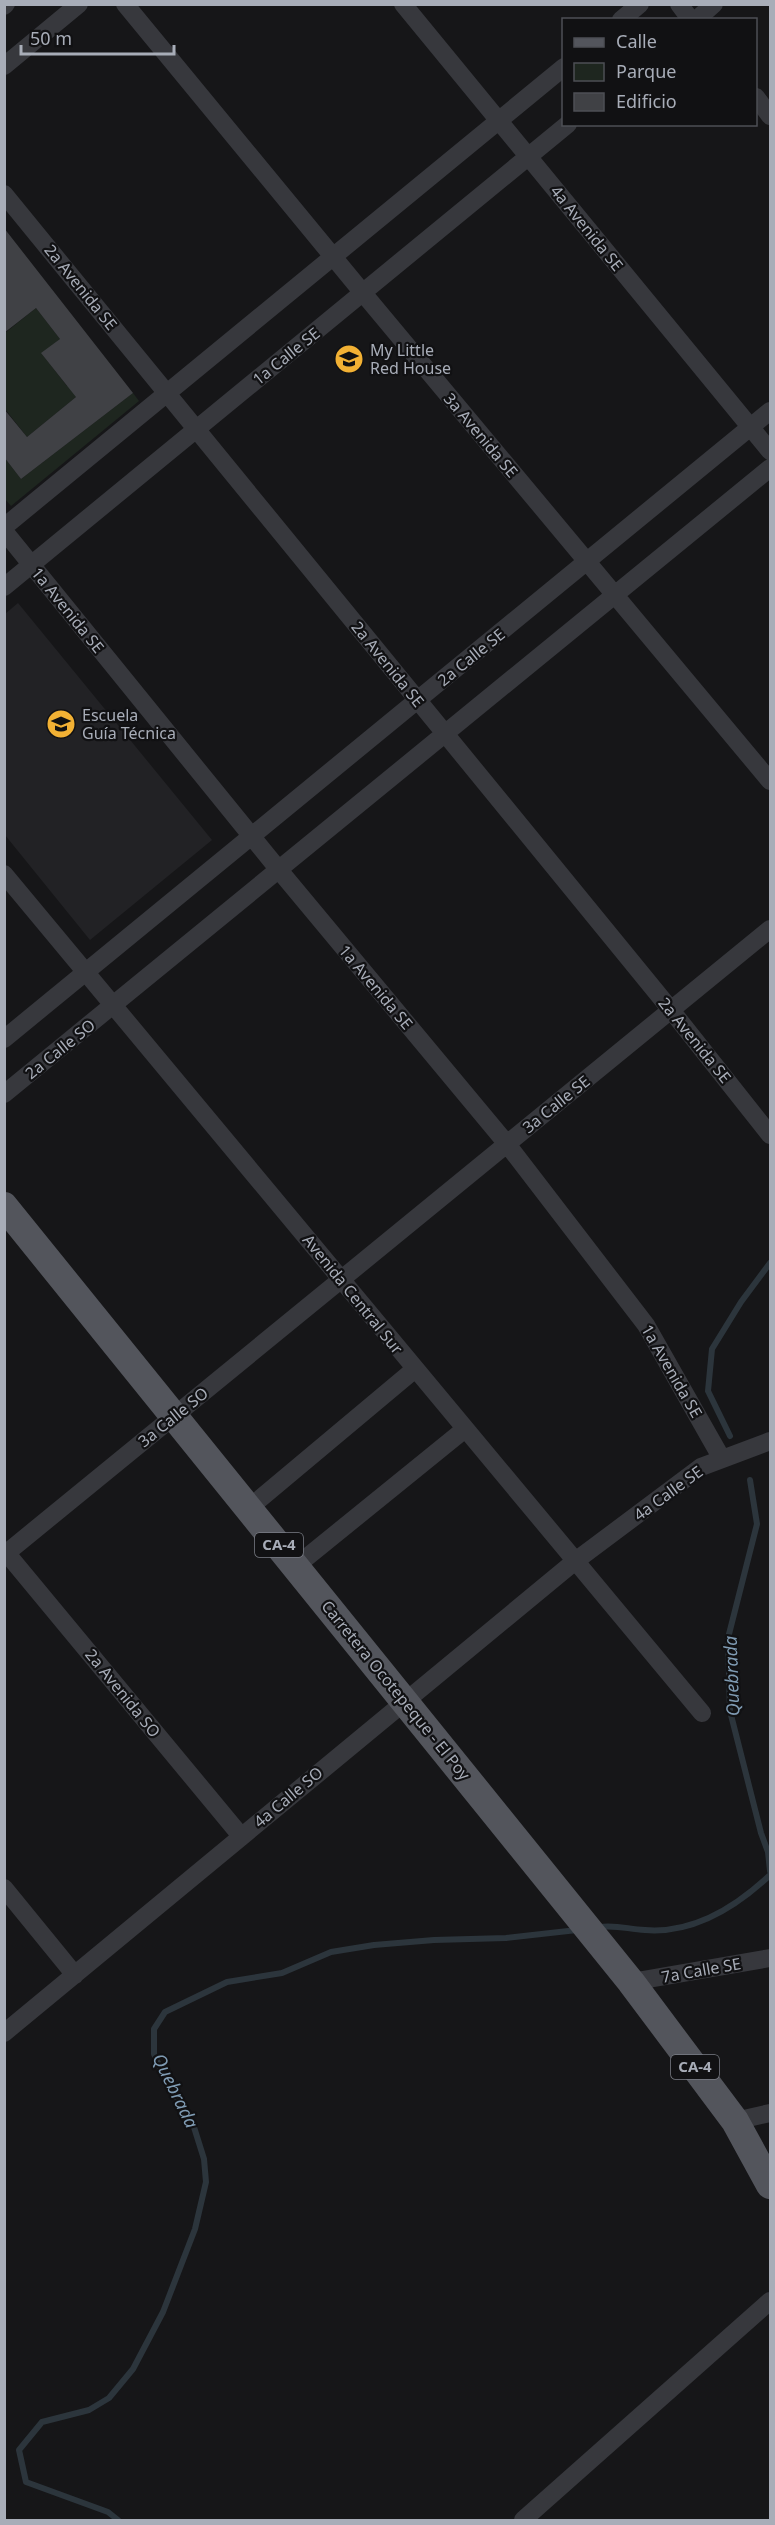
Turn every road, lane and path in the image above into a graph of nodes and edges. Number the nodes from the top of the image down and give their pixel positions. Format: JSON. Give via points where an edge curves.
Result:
{"nodes":[{"id":1,"x":80,"y":4,"type":"edge"},
{"id":2,"x":125,"y":4,"type":"edge"},
{"id":3,"x":403,"y":4,"type":"edge"},
{"id":4,"x":640,"y":4,"type":"edge"},
{"id":5,"x":679,"y":4,"type":"edge"},
{"id":6,"x":714,"y":4,"type":"edge"},
{"id":7,"x":623,"y":18,"type":"edge"},
{"id":8,"x":690,"y":18,"type":"edge"},
{"id":9,"x":698,"y":18,"type":"edge"},
{"id":10,"x":4,"y":66,"type":"edge"},
{"id":11,"x":562,"y":69,"type":"edge"},
{"id":12,"x":757,"y":98,"type":"edge"},
{"id":13,"x":771,"y":116,"type":"edge"},
{"id":14,"x":499,"y":120,"type":"junction"},
{"id":15,"x":566,"y":126,"type":"edge"},
{"id":16,"x":529,"y":157,"type":"junction"},
{"id":17,"x":4,"y":194,"type":"edge"},
{"id":18,"x":333,"y":257,"type":"junction"},
{"id":19,"x":363,"y":293,"type":"junction"},
{"id":20,"x":167,"y":393,"type":"junction"},
{"id":21,"x":771,"y":411,"type":"edge"},
{"id":22,"x":751,"y":427,"type":"junction"},
{"id":23,"x":197,"y":429,"type":"junction"},
{"id":24,"x":771,"y":451,"type":"edge"},
{"id":25,"x":771,"y":468,"type":"edge"},
{"id":26,"x":4,"y":529,"type":"edge"},
{"id":27,"x":587,"y":561,"type":"junction"},
{"id":28,"x":32,"y":565,"type":"junction"},
{"id":29,"x":4,"y":587,"type":"edge"},
{"id":30,"x":615,"y":595,"type":"junction"},
{"id":31,"x":418,"y":700,"type":"junction"},
{"id":32,"x":446,"y":734,"type":"junction"},
{"id":33,"x":771,"y":781,"type":"edge"},
{"id":34,"x":251,"y":836,"type":"junction"},
{"id":35,"x":279,"y":870,"type":"junction"},
{"id":36,"x":4,"y":874,"type":"edge"},
{"id":37,"x":771,"y":928,"type":"edge"},
{"id":38,"x":87,"y":971,"type":"junction"},
{"id":39,"x":115,"y":1004,"type":"junction"},
{"id":40,"x":671,"y":1010,"type":"junction"},
{"id":41,"x":4,"y":1039,"type":"edge"},
{"id":42,"x":4,"y":1094,"type":"edge"},
{"id":43,"x":771,"y":1135,"type":"edge"},
{"id":44,"x":507,"y":1144,"type":"junction"},
{"id":45,"x":4,"y":1206,"type":"edge"},
{"id":46,"x":341,"y":1280,"type":"junction"},
{"id":47,"x":415,"y":1369,"type":"junction"},
{"id":48,"x":175,"y":1416,"type":"junction"},
{"id":49,"x":465,"y":1429,"type":"junction"},
{"id":50,"x":771,"y":1441,"type":"edge"},
{"id":51,"x":722,"y":1459,"type":"junction"},
{"id":52,"x":249,"y":1508,"type":"junction"},
{"id":53,"x":5,"y":1553,"type":"edge"},
{"id":54,"x":574,"y":1562,"type":"junction"},
{"id":55,"x":296,"y":1566,"type":"junction"},
{"id":56,"x":405,"y":1700,"type":"junction"},
{"id":57,"x":702,"y":1713,"type":"dead end"},
{"id":58,"x":241,"y":1836,"type":"junction"},
{"id":59,"x":4,"y":1888,"type":"edge"},
{"id":60,"x":771,"y":1958,"type":"edge"},
{"id":61,"x":75,"y":1975,"type":"junction"},
{"id":62,"x":631,"y":1982,"type":"junction"},
{"id":63,"x":4,"y":2033,"type":"edge"},
{"id":64,"x":771,"y":2114,"type":"edge"},
{"id":65,"x":735,"y":2121,"type":"junction"},
{"id":66,"x":771,"y":2186,"type":"edge"},
{"id":67,"x":771,"y":2301,"type":"edge"},
{"id":68,"x":523,"y":2520,"type":"edge"}],
"edges":[{"from":1,"to":10,"type":"street"},
{"from":2,"to":18,"type":"street","name":"3a Avenida SE"},
{"from":3,"to":14,"type":"street","name":"4a Avenida SE"},
{"from":4,"to":7,"type":"street"},
{"from":5,"to":8,"type":"street"},
{"from":6,"to":9,"type":"street"},
{"from":11,"to":14,"type":"street"},
{"from":12,"to":13,"type":"street"},
{"from":14,"to":16,"type":"street","name":"4a Avenida SE"},
{"from":14,"to":18,"type":"street"},
{"from":15,"to":16,"type":"street","name":"1a Calle SE"},
{"from":16,"to":19,"type":"street","name":"1a Calle SE"},
{"from":16,"to":22,"type":"street","name":"4a Avenida SE"},
{"from":17,"to":20,"type":"street","name":"2a Avenida SE"},
{"from":18,"to":19,"type":"street","name":"3a Avenida SE"},
{"from":18,"to":20,"type":"street"},
{"from":19,"to":23,"type":"street","name":"1a Calle SE"},
{"from":19,"to":27,"type":"street","name":"3a Avenida SE"},
{"from":20,"to":23,"type":"street","name":"2a Avenida SE"},
{"from":20,"to":26,"type":"street"},
{"from":21,"to":22,"type":"street","name":"2a Calle SE"},
{"from":22,"to":24,"type":"street","name":"4a Avenida SE"},
{"from":22,"to":27,"type":"street","name":"2a Calle SE"},
{"from":23,"to":28,"type":"street","name":"1a Calle SE"},
{"from":23,"to":31,"type":"street","name":"2a Avenida SE"},
{"from":25,"to":30,"type":"street"},
{"from":26,"to":28,"type":"street","name":"1a Avenida SE"},
{"from":27,"to":30,"type":"street","name":"3a Avenida SE"},
{"from":27,"to":31,"type":"street","name":"2a Calle SE"},
{"from":28,"to":29,"type":"street","name":"1a Calle SE"},
{"from":28,"to":34,"type":"street","name":"1a Avenida SE"},
{"from":30,"to":32,"type":"street"},
{"from":30,"to":33,"type":"street","name":"3a Avenida SE"},
{"from":31,"to":32,"type":"street","name":"2a Avenida SE"},
{"from":31,"to":34,"type":"street","name":"2a Calle SE"},
{"from":32,"to":35,"type":"street"},
{"from":32,"to":40,"type":"street","name":"2a Avenida SE"},
{"from":34,"to":35,"type":"street","name":"1a Avenida SE"},
{"from":34,"to":38,"type":"street","name":"2a Calle SE"},
{"from":35,"to":39,"type":"street"},
{"from":35,"to":44,"type":"street","name":"1a Avenida SE"},
{"from":36,"to":38,"type":"street","name":"Avenida Central Sur"},
{"from":37,"to":40,"type":"street","name":"3a Calle SE"},
{"from":38,"to":39,"type":"street","name":"Avenida Central Sur"},
{"from":38,"to":41,"type":"street"},
{"from":39,"to":42,"type":"street","name":"2a Calle SO"},
{"from":39,"to":46,"type":"street","name":"Avenida Central Sur"},
{"from":40,"to":43,"type":"street","name":"2a Avenida SE"},
{"from":40,"to":44,"type":"street","name":"3a Calle SE"},
{"from":44,"to":46,"type":"street","name":"3a Calle SE"},
{"from":44,"to":51,"type":"street","name":"1a Avenida SE","via":[[646,1325]]},
{"from":45,"to":48,"type":"main road","name":"Carretera Ocotepeque - El Poy","number":"CA-4"},
{"from":46,"to":47,"type":"street","name":"Avenida Central Sur"},
{"from":46,"to":48,"type":"street","name":"3a Calle SO"},
{"from":47,"to":49,"type":"street","name":"Avenida Central Sur"},
{"from":47,"to":52,"type":"street"},
{"from":48,"to":52,"type":"main road","name":"Carretera Ocotepeque - El Poy","number":"CA-4"},
{"from":48,"to":53,"type":"street","name":"3a Calle SO"},
{"from":49,"to":54,"type":"street","name":"Avenida Central Sur"},
{"from":49,"to":55,"type":"street"},
{"from":50,"to":51,"type":"street","name":"4a Calle SE"},
{"from":51,"to":54,"type":"street","name":"4a Calle SE","via":[[701,1467]]},
{"from":52,"to":55,"type":"main road","name":"Carretera Ocotepeque - El Poy","number":"CA-4"},
{"from":53,"to":58,"type":"street","name":"2a Avenida SO"},
{"from":54,"to":56,"type":"street","name":"4a Calle SO"},
{"from":54,"to":57,"type":"street","name":"Avenida Central Sur"},
{"from":55,"to":56,"type":"main road","name":"Carretera Ocotepeque - El Poy","number":"CA-4"},
{"from":56,"to":58,"type":"street","name":"4a Calle SO"},
{"from":56,"to":62,"type":"main road","name":"Carretera Ocotepeque - El Poy","number":"CA-4"},
{"from":58,"to":61,"type":"street","name":"4a Calle SO"},
{"from":59,"to":61,"type":"street"},
{"from":60,"to":62,"type":"street","name":"7a Calle SE"},
{"from":61,"to":63,"type":"street","name":"4a Calle SO"},
{"from":62,"to":65,"type":"main road","name":"Carretera Ocotepeque - El Poy","number":"CA-4"},
{"from":64,"to":65,"type":"street"},
{"from":65,"to":66,"type":"main road","name":"Carretera Ocotepeque - El Poy","number":"CA-4"},
{"from":67,"to":68,"type":"street"}]}
